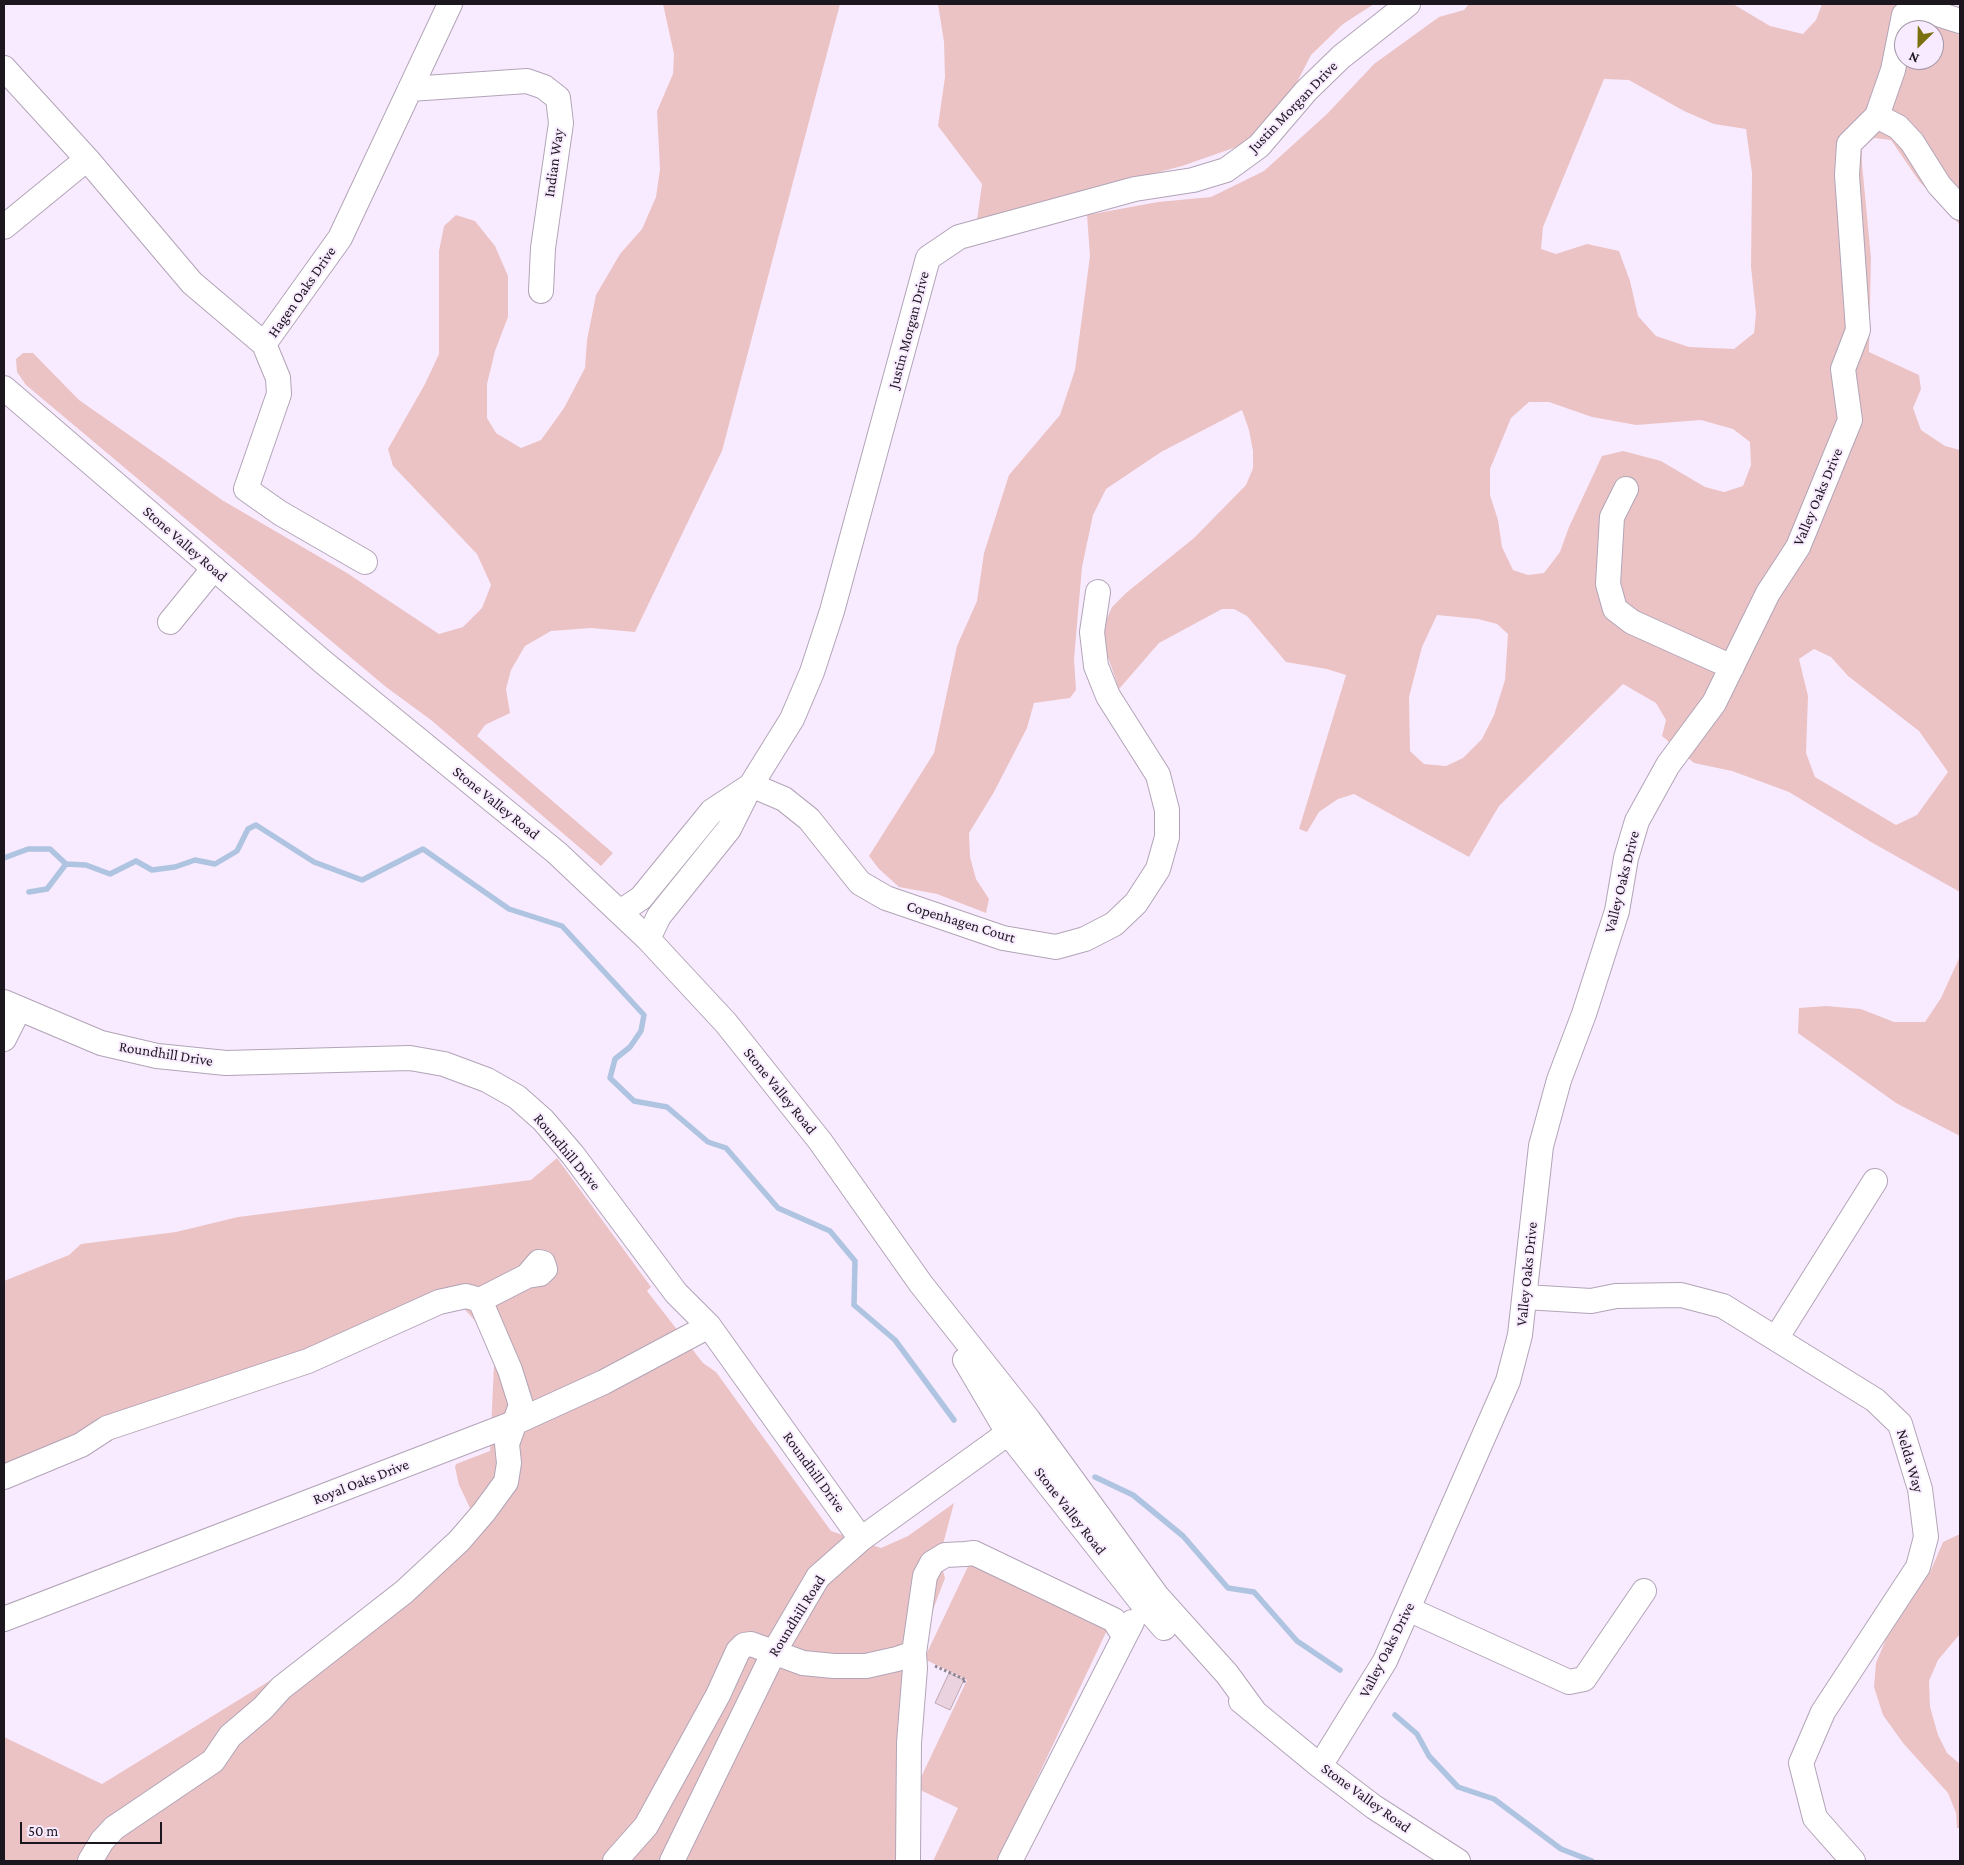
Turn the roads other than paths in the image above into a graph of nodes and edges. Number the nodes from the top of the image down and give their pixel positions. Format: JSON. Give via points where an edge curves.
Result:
{"nodes":[{"id":1,"x":450,"y":4,"type":"edge"},
{"id":2,"x":1408,"y":4,"type":"edge"},
{"id":3,"x":1960,"y":21,"type":"edge"},
{"id":4,"x":4,"y":68,"type":"edge"},
{"id":5,"x":410,"y":89,"type":"junction"},
{"id":6,"x":1877,"y":116,"type":"junction"},
{"id":7,"x":87,"y":160,"type":"junction"},
{"id":8,"x":1960,"y":208,"type":"edge"},
{"id":9,"x":4,"y":228,"type":"edge"},
{"id":10,"x":541,"y":291,"type":"dead end"},
{"id":11,"x":264,"y":344,"type":"junction"},
{"id":12,"x":4,"y":388,"type":"edge"},
{"id":13,"x":1626,"y":489,"type":"dead end"},
{"id":14,"x":365,"y":562,"type":"dead end"},
{"id":15,"x":214,"y":568,"type":"junction"},
{"id":16,"x":1098,"y":592,"type":"dead end"},
{"id":17,"x":170,"y":622,"type":"dead end"},
{"id":18,"x":1732,"y":667,"type":"junction"},
{"id":19,"x":751,"y":785,"type":"junction"},
{"id":20,"x":620,"y":912,"type":"junction"},
{"id":21,"x":648,"y":939,"type":"junction"},
{"id":22,"x":12,"y":1006,"type":"edge"},
{"id":23,"x":4,"y":1040,"type":"edge"},
{"id":24,"x":1875,"y":1181,"type":"dead end"},
{"id":25,"x":527,"y":1276,"type":"dead end"},
{"id":26,"x":921,"y":1284,"type":"junction"},
{"id":27,"x":1525,"y":1297,"type":"junction"},
{"id":28,"x":480,"y":1300,"type":"junction"},
{"id":29,"x":709,"y":1326,"type":"junction"},
{"id":30,"x":1777,"y":1337,"type":"junction"},
{"id":31,"x":1028,"y":1419,"type":"junction"},
{"id":32,"x":514,"y":1423,"type":"junction"},
{"id":33,"x":1008,"y":1433,"type":"junction"},
{"id":34,"x":4,"y":1477,"type":"edge"},
{"id":35,"x":861,"y":1539,"type":"junction"},
{"id":36,"x":1644,"y":1591,"type":"dead end"},
{"id":37,"x":1142,"y":1603,"type":"junction"},
{"id":38,"x":1408,"y":1609,"type":"junction"},
{"id":39,"x":4,"y":1618,"type":"edge"},
{"id":40,"x":1124,"y":1636,"type":"junction"},
{"id":41,"x":774,"y":1652,"type":"junction"},
{"id":42,"x":914,"y":1655,"type":"junction"},
{"id":43,"x":1254,"y":1711,"type":"junction"},
{"id":44,"x":1320,"y":1766,"type":"junction"},
{"id":45,"x":90,"y":1861,"type":"edge"},
{"id":46,"x":615,"y":1861,"type":"edge"},
{"id":47,"x":672,"y":1861,"type":"edge"},
{"id":48,"x":908,"y":1861,"type":"edge"},
{"id":49,"x":1010,"y":1861,"type":"edge"},
{"id":50,"x":1458,"y":1861,"type":"edge"},
{"id":51,"x":1853,"y":1861,"type":"edge"}],
"edges":[{"from":1,"to":5,"type":"street","name":"Hagen Oaks Drive"},
{"from":2,"to":19,"type":"street","name":"Justin Morgan Drive","via":[[1341,58],[1306,91],[1259,146],[1226,170],[1193,180],[1135,189],[959,237],[928,258],[832,610],[812,672],[792,719]]},
{"from":3,"to":6,"type":"street","name":"Valley Oaks Drive","via":[[1916,7],[1904,15],[1893,70]]},
{"from":4,"to":7,"type":"street","name":"Hagen Oaks Drive"},
{"from":5,"to":10,"type":"street","name":"Indian Way","via":[[527,81],[544,87],[558,98],[561,123],[542,248]]},
{"from":5,"to":11,"type":"street","name":"Hagen Oaks Drive","via":[[340,238]]},
{"from":6,"to":8,"type":"street","via":[[1898,127],[1912,142],[1938,185]]},
{"from":6,"to":18,"type":"street","name":"Valley Oaks Drive","via":[[1849,144],[1847,175],[1858,330],[1843,369],[1850,420],[1798,547],[1768,593]]},
{"from":7,"to":9,"type":"street"},
{"from":7,"to":11,"type":"street","name":"Hagen Oaks Drive","via":[[192,283]]},
{"from":11,"to":14,"type":"street","via":[[278,378],[279,394],[246,489],[280,513]]},
{"from":12,"to":15,"type":"street","name":"Stone Valley Road"},
{"from":13,"to":18,"type":"street","via":[[1612,517],[1608,584],[1615,609],[1632,622]]},
{"from":15,"to":17,"type":"street"},
{"from":15,"to":20,"type":"street","name":"Stone Valley Road","via":[[323,662],[557,853]]},
{"from":16,"to":19,"type":"street","name":"Copenhagen Court","via":[[1092,632],[1096,666],[1108,696],[1158,775],[1167,810],[1167,837],[1158,869],[1136,903],[1114,924],[1085,939],[1056,947],[1003,938],[886,898],[860,883],[809,819],[784,799]]},
{"from":18,"to":27,"type":"street","name":"Valley Oaks Drive","via":[[1714,703],[1668,765],[1634,830],[1617,911],[1584,1014],[1558,1080],[1541,1146]]},
{"from":19,"to":20,"type":"street","via":[[712,811],[641,898]]},
{"from":19,"to":21,"type":"street","name":"Justin Morgan Drive","via":[[729,829],[658,916]]},
{"from":20,"to":21,"type":"street","name":"Stone Valley Road"},
{"from":21,"to":26,"type":"street","name":"Stone Valley Road","via":[[726,1023],[820,1141]]},
{"from":22,"to":23,"type":"street"},
{"from":22,"to":29,"type":"street","name":"Roundhill Drive","via":[[101,1043],[157,1056],[226,1063],[410,1058],[444,1064],[487,1080],[517,1097],[543,1120],[676,1293]]},
{"from":24,"to":30,"type":"street"},
{"from":25,"to":28,"type":"street"},
{"from":26,"to":31,"type":"street","name":"Stone Valley Road"},
{"from":26,"to":33,"type":"street","name":"Stone Valley Road"},
{"from":27,"to":30,"type":"street","name":"Nelda Way","via":[[1591,1301],[1616,1296],[1681,1295],[1723,1306]]},
{"from":27,"to":38,"type":"street","name":"Valley Oaks Drive","via":[[1520,1335],[1508,1381]]},
{"from":28,"to":32,"type":"street","via":[[521,1405]]},
{"from":28,"to":34,"type":"street","via":[[466,1296],[439,1302],[308,1361],[107,1428],[81,1445]]},
{"from":29,"to":32,"type":"street","name":"Royal Oaks Drive","via":[[604,1382]]},
{"from":29,"to":35,"type":"street","name":"Roundhill Drive"},
{"from":30,"to":51,"type":"street","name":"Nelda Way","via":[[1875,1400],[1900,1424],[1920,1489],[1926,1537],[1918,1567],[1823,1712],[1801,1763],[1815,1818]]},
{"from":31,"to":33,"type":"street","name":"Roundhill Road"},
{"from":31,"to":43,"type":"street","name":"Stone Valley Road","via":[[1158,1596],[1227,1674]]},
{"from":32,"to":39,"type":"street","name":"Royal Oaks Drive"},
{"from":32,"to":45,"type":"street","via":[[507,1444],[506,1482],[459,1541],[404,1592],[281,1688],[230,1736],[213,1761],[114,1828]]},
{"from":33,"to":35,"type":"street","name":"Roundhill Road"},
{"from":33,"to":37,"type":"street","name":"Stone Valley Road"},
{"from":35,"to":41,"type":"street","name":"Roundhill Road","via":[[818,1577]]},
{"from":36,"to":38,"type":"street","via":[[1584,1679],[1569,1682]]},
{"from":37,"to":40,"type":"street"},
{"from":37,"to":43,"type":"street","name":"Stone Valley Road","via":[[1214,1680]]},
{"from":38,"to":44,"type":"street","name":"Valley Oaks Drive","via":[[1385,1661]]},
{"from":40,"to":42,"type":"street","via":[[1114,1620],[974,1553],[945,1556],[932,1562],[925,1576]]},
{"from":40,"to":49,"type":"street"},
{"from":41,"to":42,"type":"street","via":[[803,1663],[834,1666],[866,1666]]},
{"from":41,"to":46,"type":"street","via":[[752,1644],[744,1645],[738,1651],[718,1695],[651,1818]]},
{"from":41,"to":47,"type":"street","name":"Roundhill Road"},
{"from":42,"to":48,"type":"street"},
{"from":43,"to":44,"type":"street","name":"Stone Valley Road"},
{"from":44,"to":50,"type":"street","name":"Stone Valley Road","via":[[1374,1807]]}]}
